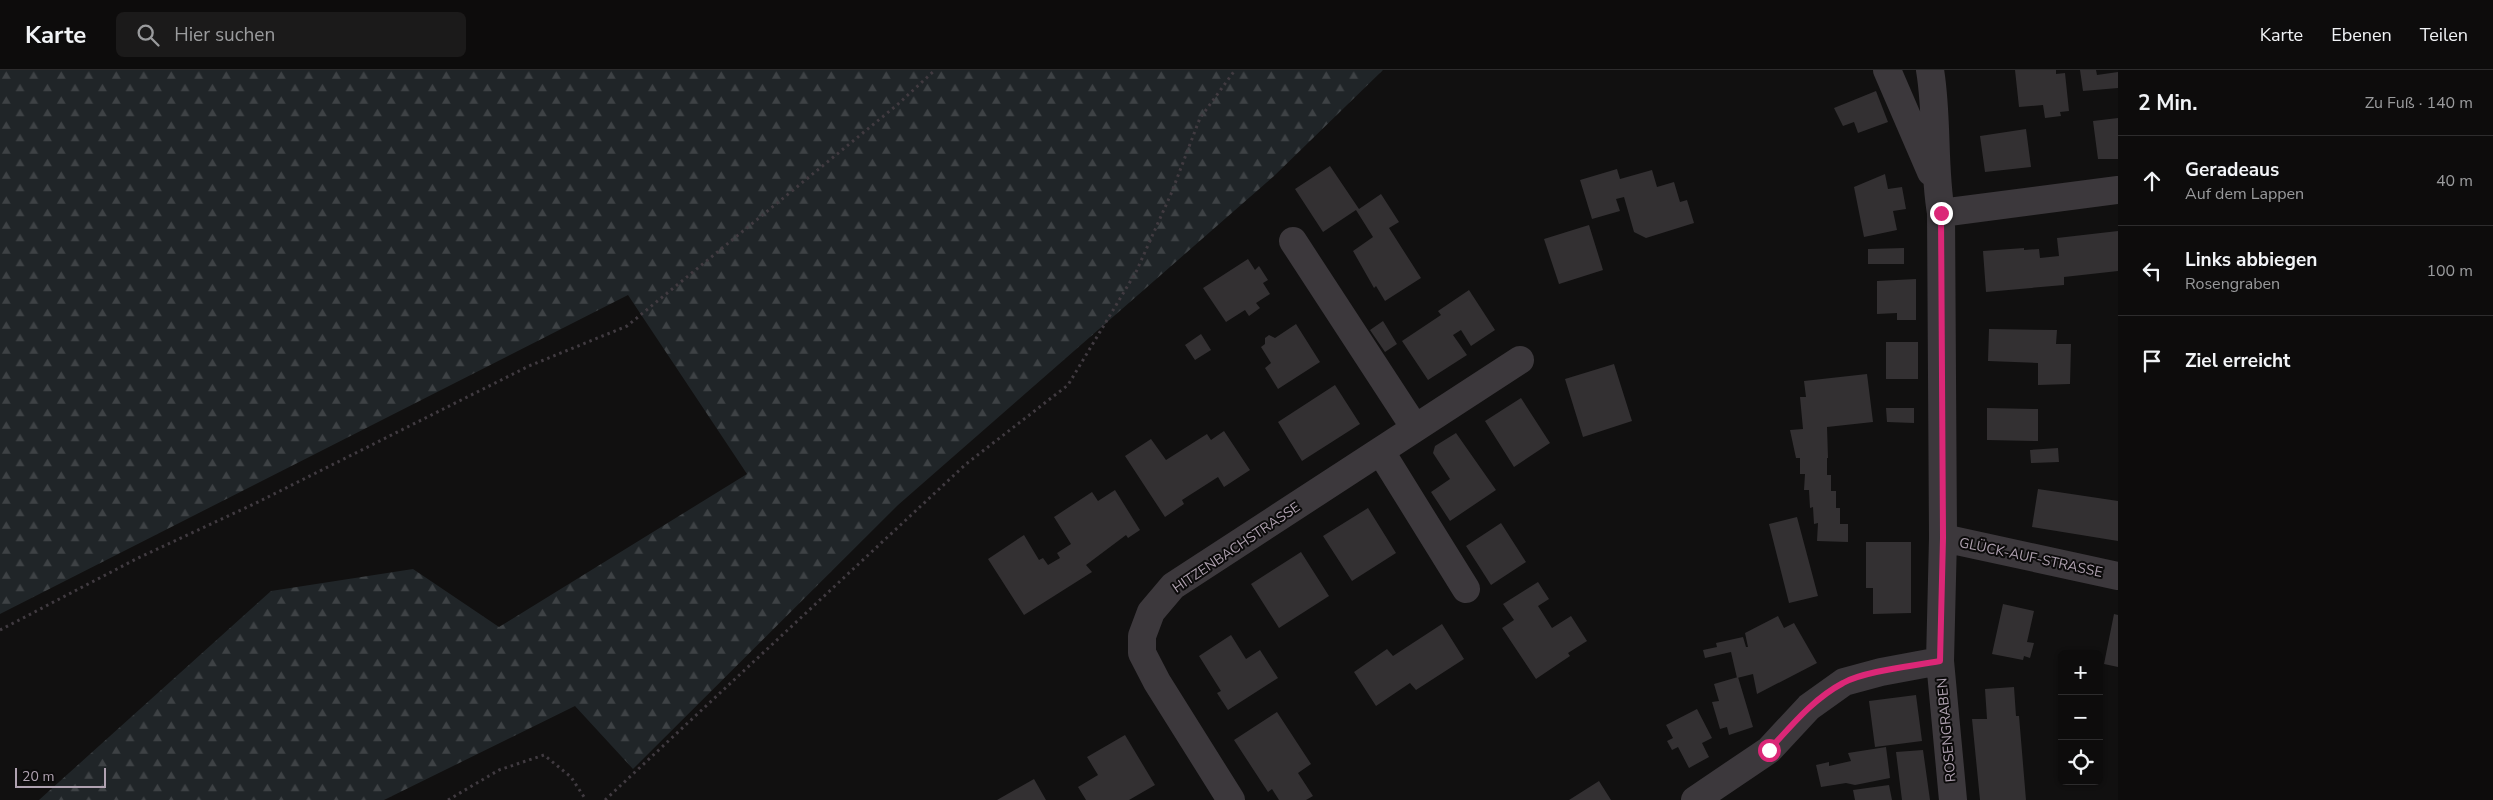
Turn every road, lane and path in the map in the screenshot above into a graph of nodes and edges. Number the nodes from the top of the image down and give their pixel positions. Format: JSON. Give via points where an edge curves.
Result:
{"nodes":[{"id":1,"x":935,"y":70,"type":"edge"},
{"id":2,"x":1235,"y":70,"type":"edge"},
{"id":3,"x":1887,"y":70,"type":"edge"},
{"id":4,"x":1930,"y":70,"type":"edge"},
{"id":5,"x":1935,"y":180,"type":"junction"},
{"id":6,"x":2118,"y":190,"type":"edge"},
{"id":7,"x":1941,"y":213,"type":"junction"},
{"id":8,"x":1293,"y":241,"type":"dead end"},
{"id":9,"x":1520,"y":360,"type":"dead end"},
{"id":10,"x":1415,"y":428,"type":"junction"},
{"id":11,"x":1381,"y":452,"type":"junction"},
{"id":12,"x":1943,"y":538,"type":"junction"},
{"id":13,"x":2118,"y":576,"type":"edge"},
{"id":14,"x":1466,"y":589,"type":"dead end"},
{"id":15,"x":0,"y":630,"type":"edge"},
{"id":16,"x":1940,"y":661,"type":"junction"},
{"id":17,"x":448,"y":800,"type":"edge"},
{"id":18,"x":586,"y":800,"type":"edge"},
{"id":19,"x":605,"y":800,"type":"edge"},
{"id":20,"x":1230,"y":800,"type":"edge"},
{"id":21,"x":1695,"y":800,"type":"edge"},
{"id":22,"x":1953,"y":800,"type":"edge"}],
"edges":[{"from":1,"to":15,"type":"path","via":[[627,326],[529,366],[256,503],[138,558]]},
{"from":2,"to":19,"type":"path","via":[[1200,118],[1136,272],[1068,385],[966,464]]},
{"from":3,"to":5,"type":"street","name":"ROSENGRABEN"},
{"from":4,"to":5,"type":"street","name":"ROSENGRABEN","via":[[1935,102]]},
{"from":5,"to":7,"type":"street","name":"ROSENGRABEN"},
{"from":6,"to":7,"type":"street"},
{"from":7,"to":12,"type":"street","name":"ROSENGRABEN"},
{"from":8,"to":10,"type":"street"},
{"from":9,"to":10,"type":"street","name":"HITZENBACHSTRASSE"},
{"from":10,"to":11,"type":"street","name":"HITZENBACHSTRASSE"},
{"from":11,"to":14,"type":"street"},
{"from":11,"to":20,"type":"street","name":"HITZENBACHSTRASSE","via":[[1174,586],[1150,612],[1142,636],[1142,653]]},
{"from":12,"to":13,"type":"street","name":"GLÜCK-AUF-STRASSE"},
{"from":12,"to":16,"type":"street","name":"ROSENGRABEN"},
{"from":16,"to":21,"type":"street","via":[[1844,682],[1809,707],[1769,750]]},
{"from":16,"to":22,"type":"street","name":"ROSENGRABEN"},
{"from":17,"to":18,"type":"path","via":[[499,770],[544,755],[571,777]]}]}
